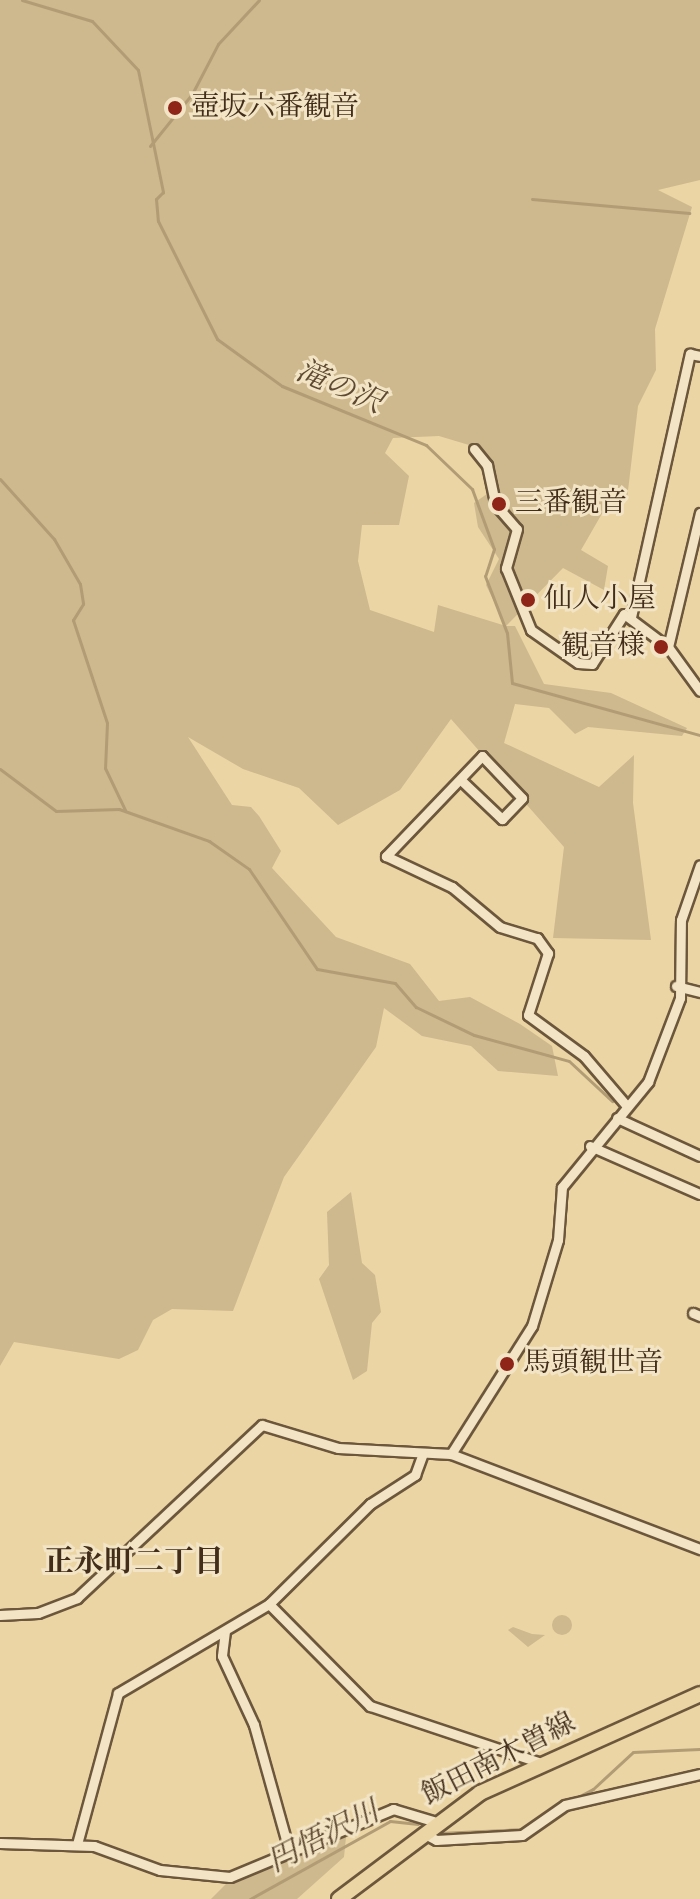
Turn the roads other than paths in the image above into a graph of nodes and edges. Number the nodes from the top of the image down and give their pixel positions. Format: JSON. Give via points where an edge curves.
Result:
{"nodes":[{"id":1,"x":700,"y":356,"type":"edge"},
{"id":2,"x":474,"y":449,"type":"dead end"},
{"id":3,"x":700,"y":513,"type":"edge"},
{"id":4,"x":631,"y":617,"type":"junction"},
{"id":5,"x":668,"y":647,"type":"junction"},
{"id":6,"x":700,"y":691,"type":"edge"},
{"id":7,"x":463,"y":782,"type":"junction"},
{"id":8,"x":700,"y":865,"type":"edge"},
{"id":9,"x":676,"y":986,"type":"junction"},
{"id":10,"x":700,"y":992,"type":"edge"},
{"id":11,"x":626,"y":1105,"type":"junction"},
{"id":12,"x":617,"y":1118,"type":"junction"},
{"id":13,"x":590,"y":1146,"type":"junction"},
{"id":14,"x":700,"y":1156,"type":"edge"},
{"id":15,"x":700,"y":1194,"type":"edge"},
{"id":16,"x":423,"y":1453,"type":"junction"},
{"id":17,"x":451,"y":1454,"type":"junction"},
{"id":18,"x":700,"y":1549,"type":"edge"},
{"id":19,"x":269,"y":1604,"type":"junction"},
{"id":20,"x":0,"y":1615,"type":"edge"},
{"id":21,"x":225,"y":1631,"type":"junction"},
{"id":22,"x":700,"y":1694,"type":"edge"},
{"id":23,"x":544,"y":1764,"type":"junction"},
{"id":24,"x":700,"y":1774,"type":"edge"},
{"id":25,"x":433,"y":1821,"type":"junction"},
{"id":26,"x":421,"y":1832,"type":"junction"},
{"id":27,"x":0,"y":1843,"type":"edge"},
{"id":28,"x":77,"y":1844,"type":"junction"},
{"id":29,"x":288,"y":1847,"type":"junction"},
{"id":30,"x":339,"y":1899,"type":"edge"}],
"edges":[{"from":1,"to":4,"type":"street","via":[[690,354]]},
{"from":2,"to":4,"type":"street","via":[[487,465],[495,504],[517,529],[506,568],[531,630],[578,663],[592,664],[617,617]]},
{"from":3,"to":5,"type":"street"},
{"from":4,"to":5,"type":"street"},
{"from":5,"to":6,"type":"street"},
{"from":7,"to":7,"type":"street","via":[[482,756],[522,798],[502,819]]},
{"from":7,"to":11,"type":"street","via":[[386,856],[452,887],[500,927],[537,938],[548,953],[528,1015],[584,1056]]},
{"from":8,"to":9,"type":"street","via":[[681,920]]},
{"from":9,"to":10,"type":"street"},
{"from":9,"to":11,"type":"street","via":[[680,998],[648,1082]]},
{"from":11,"to":12,"type":"street"},
{"from":12,"to":13,"type":"street"},
{"from":12,"to":14,"type":"street"},
{"from":13,"to":15,"type":"street"},
{"from":13,"to":17,"type":"street","via":[[559,1194],[558,1240],[532,1326]]},
{"from":16,"to":17,"type":"street"},
{"from":16,"to":19,"type":"street","via":[[415,1475],[370,1504]]},
{"from":16,"to":20,"type":"street","via":[[338,1448],[262,1425],[77,1598],[38,1613]]},
{"from":17,"to":18,"type":"street"},
{"from":19,"to":21,"type":"street"},
{"from":19,"to":23,"type":"street","via":[[370,1706]]},
{"from":21,"to":28,"type":"street","via":[[118,1693]]},
{"from":21,"to":29,"type":"street","via":[[222,1656],[254,1725]]},
{"from":22,"to":23,"type":"main road","name":"飯田南木曽線"},
{"from":23,"to":25,"type":"main road","name":"飯田南木曽線"},
{"from":24,"to":26,"type":"street","via":[[565,1805],[522,1835],[436,1840]]},
{"from":25,"to":26,"type":"main road","name":"飯田南木曽線"},
{"from":25,"to":29,"type":"street","via":[[393,1809],[337,1836]]},
{"from":26,"to":30,"type":"main road","name":"飯田南木曽線"},
{"from":27,"to":28,"type":"street"},
{"from":28,"to":29,"type":"street","via":[[160,1870],[230,1877],[261,1868]]}]}
